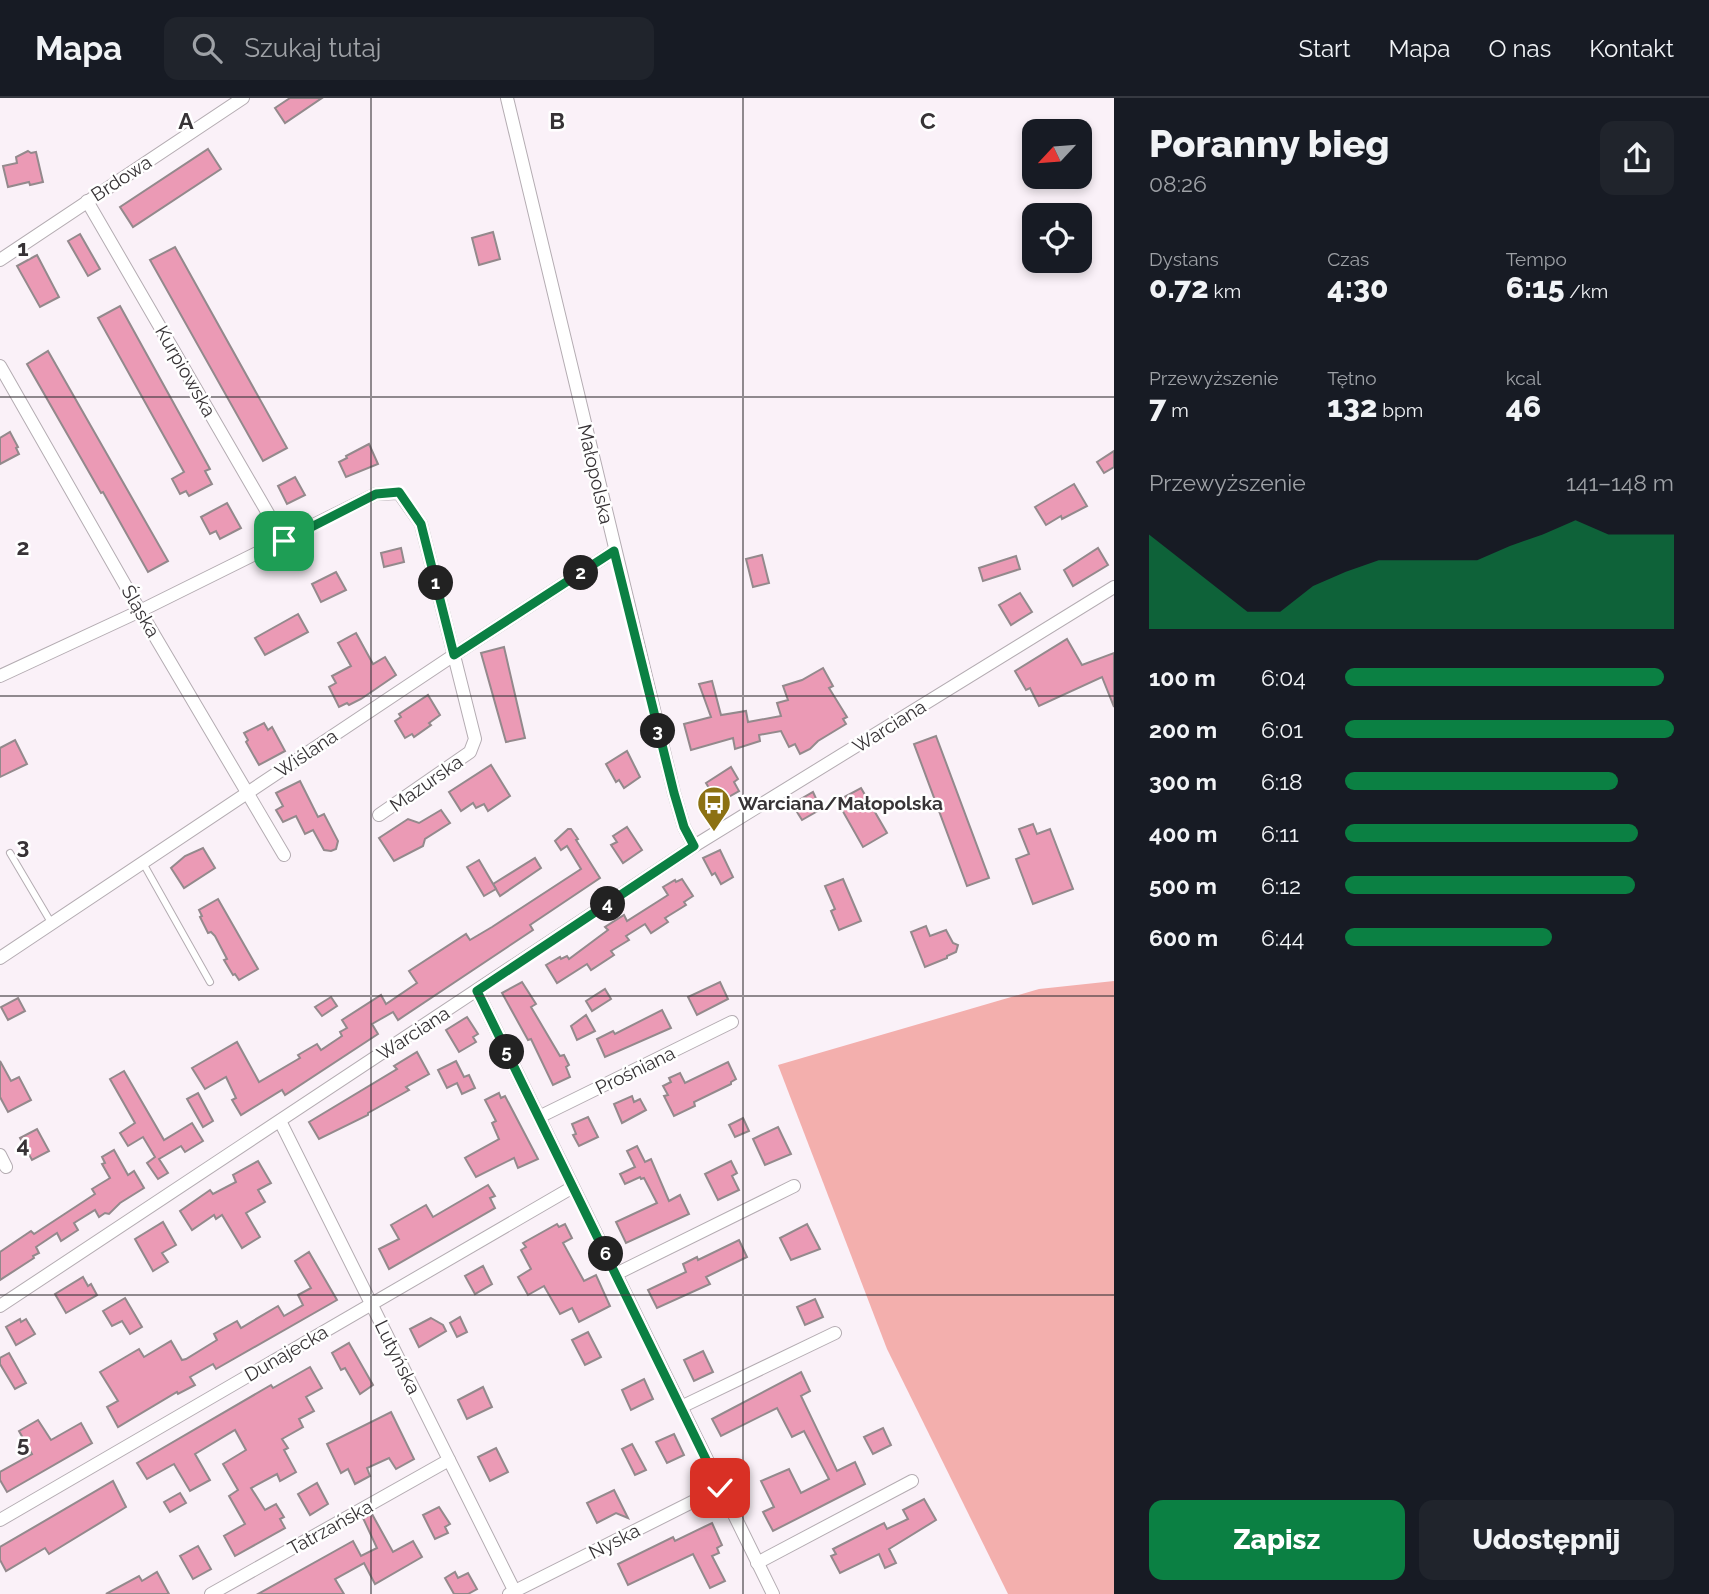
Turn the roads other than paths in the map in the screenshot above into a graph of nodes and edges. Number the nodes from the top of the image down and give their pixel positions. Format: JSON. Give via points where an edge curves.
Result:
{"nodes":[{"id":1,"x":243,"y":98,"type":"edge"},
{"id":2,"x":507,"y":98,"type":"edge"},
{"id":3,"x":87,"y":201,"type":"junction"},
{"id":4,"x":0,"y":260,"type":"edge"},
{"id":5,"x":0,"y":366,"type":"edge"},
{"id":6,"x":284,"y":541,"type":"junction"},
{"id":7,"x":614,"y":551,"type":"junction"},
{"id":8,"x":1114,"y":587,"type":"edge"},
{"id":9,"x":140,"y":611,"type":"junction"},
{"id":10,"x":454,"y":655,"type":"junction"},
{"id":11,"x":0,"y":676,"type":"edge"},
{"id":12,"x":248,"y":792,"type":"junction"},
{"id":13,"x":379,"y":815,"type":"dead end"},
{"id":14,"x":694,"y":846,"type":"junction"},
{"id":15,"x":10,"y":853,"type":"dead end"},
{"id":16,"x":284,"y":855,"type":"dead end"},
{"id":17,"x":143,"y":863,"type":"junction"},
{"id":18,"x":52,"y":924,"type":"junction"},
{"id":19,"x":0,"y":958,"type":"edge"},
{"id":20,"x":210,"y":982,"type":"dead end"},
{"id":21,"x":477,"y":991,"type":"junction"},
{"id":22,"x":732,"y":1023,"type":"dead end"},
{"id":23,"x":538,"y":1117,"type":"junction"},
{"id":24,"x":280,"y":1121,"type":"junction"},
{"id":25,"x":794,"y":1186,"type":"dead end"},
{"id":26,"x":573,"y":1187,"type":"junction"},
{"id":27,"x":616,"y":1274,"type":"junction"},
{"id":28,"x":371,"y":1304,"type":"junction"},
{"id":29,"x":0,"y":1306,"type":"edge"},
{"id":30,"x":835,"y":1333,"type":"dead end"},
{"id":31,"x":681,"y":1407,"type":"junction"},
{"id":32,"x":449,"y":1461,"type":"junction"},
{"id":33,"x":912,"y":1481,"type":"dead end"},
{"id":34,"x":720,"y":1488,"type":"junction"},
{"id":35,"x":0,"y":1520,"type":"edge"},
{"id":36,"x":757,"y":1563,"type":"junction"},
{"id":37,"x":513,"y":1593,"type":"edge"},
{"id":38,"x":211,"y":1594,"type":"edge"},
{"id":39,"x":773,"y":1594,"type":"edge"}],
"edges":[{"from":1,"to":3,"type":"street","name":"Brdowa"},
{"from":2,"to":7,"type":"street","name":"Małopolska"},
{"from":3,"to":4,"type":"street","name":"Brdowa"},
{"from":3,"to":6,"type":"street","name":"Kurpiowska"},
{"from":5,"to":9,"type":"street","name":"Śląska"},
{"from":6,"to":9,"type":"street"},
{"from":6,"to":10,"type":"street","name":"Mazurska","via":[[376,494],[399,492],[421,524]]},
{"from":7,"to":10,"type":"street","name":"Wiślana"},
{"from":7,"to":14,"type":"street","name":"Małopolska","via":[[674,793]]},
{"from":8,"to":14,"type":"street","name":"Warciana"},
{"from":9,"to":11,"type":"street"},
{"from":9,"to":12,"type":"street","name":"Śląska"},
{"from":10,"to":12,"type":"street","name":"Wiślana"},
{"from":10,"to":13,"type":"street","name":"Mazurska","via":[[475,739],[470,752]]},
{"from":12,"to":16,"type":"street","name":"Śląska"},
{"from":12,"to":17,"type":"street","name":"Wiślana"},
{"from":14,"to":21,"type":"street","name":"Warciana"},
{"from":15,"to":18,"type":"lane"},
{"from":17,"to":18,"type":"street","name":"Wiślana"},
{"from":17,"to":20,"type":"lane"},
{"from":18,"to":19,"type":"street","name":"Wiślana"},
{"from":21,"to":23,"type":"street"},
{"from":21,"to":24,"type":"street","name":"Warciana"},
{"from":22,"to":23,"type":"street","name":"Prośniana"},
{"from":23,"to":26,"type":"street"},
{"from":24,"to":28,"type":"street","name":"Lutyńska"},
{"from":24,"to":29,"type":"street","name":"Warciana"},
{"from":25,"to":27,"type":"street"},
{"from":26,"to":27,"type":"street"},
{"from":26,"to":28,"type":"street","name":"Dunajecka"},
{"from":27,"to":31,"type":"street"},
{"from":28,"to":32,"type":"street","name":"Lutyńska"},
{"from":28,"to":35,"type":"street","name":"Dunajecka"},
{"from":30,"to":31,"type":"street"},
{"from":31,"to":34,"type":"street"},
{"from":32,"to":37,"type":"street","name":"Lutyńska"},
{"from":32,"to":38,"type":"street","name":"Tatrzańska"},
{"from":33,"to":36,"type":"street"},
{"from":34,"to":36,"type":"street"},
{"from":34,"to":37,"type":"street","name":"Nyska"},
{"from":36,"to":39,"type":"street"}]}
